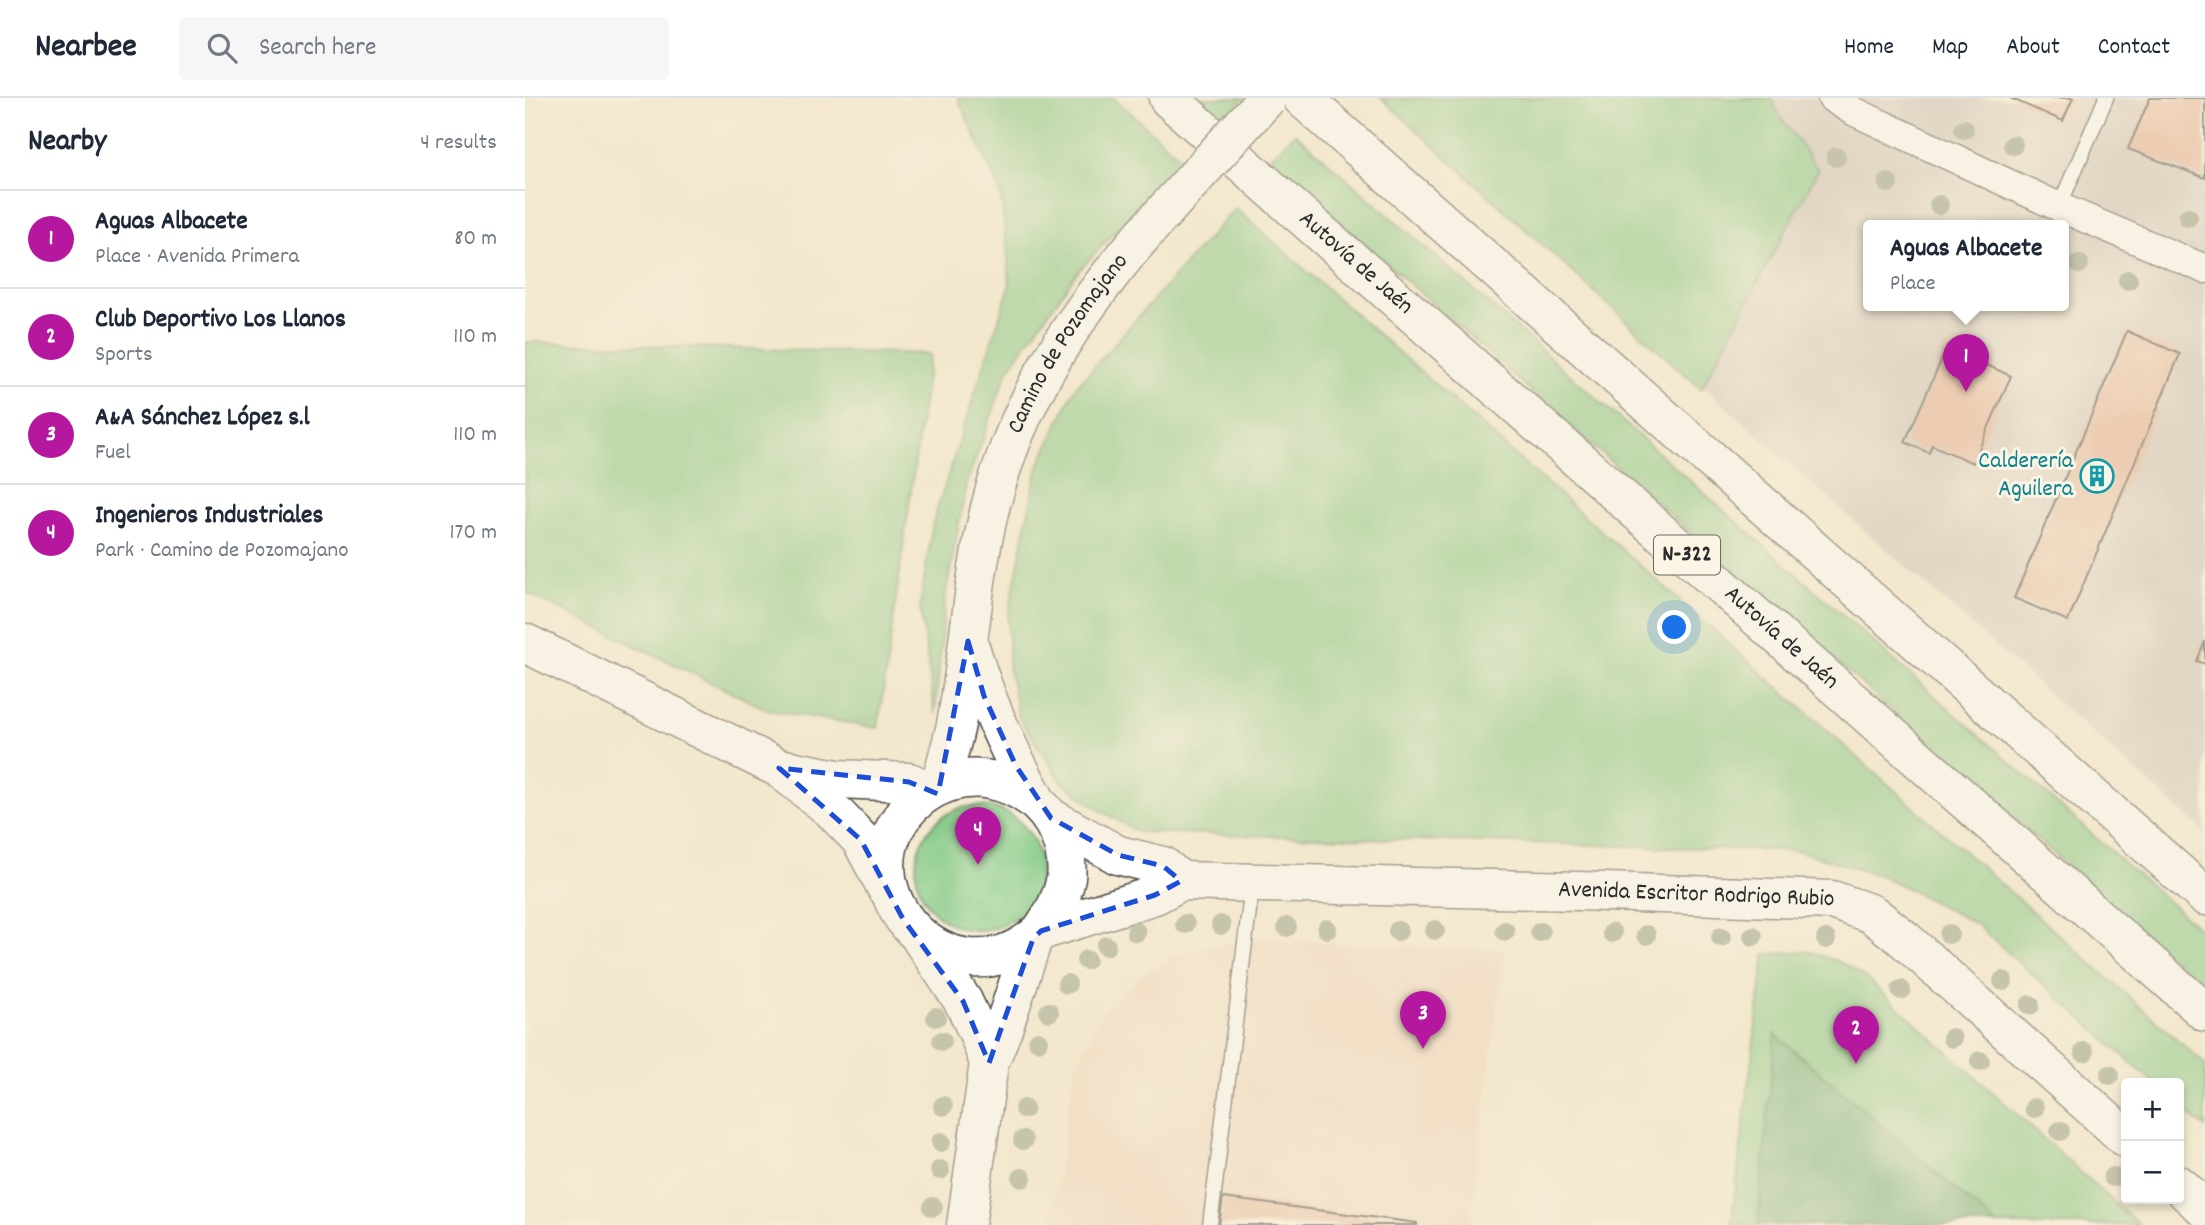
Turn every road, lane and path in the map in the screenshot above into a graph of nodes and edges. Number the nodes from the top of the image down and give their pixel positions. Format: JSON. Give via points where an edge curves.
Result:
{"nodes":[{"id":1,"x":1168,"y":98,"type":"edge"},
{"id":2,"x":1267,"y":98,"type":"edge"},
{"id":3,"x":1302,"y":98,"type":"edge"},
{"id":4,"x":1832,"y":98,"type":"edge"},
{"id":5,"x":2106,"y":98,"type":"edge"},
{"id":6,"x":2059,"y":207,"type":"junction"},
{"id":7,"x":2205,"y":269,"type":"edge"},
{"id":8,"x":968,"y":641,"type":"junction"},
{"id":9,"x":525,"y":643,"type":"edge"},
{"id":10,"x":779,"y":768,"type":"junction"},
{"id":11,"x":935,"y":788,"type":"junction"},
{"id":12,"x":1044,"y":810,"type":"junction"},
{"id":13,"x":1181,"y":881,"type":"junction"},
{"id":14,"x":1252,"y":882,"type":"junction"},
{"id":15,"x":891,"y":895,"type":"junction"},
{"id":16,"x":2205,"y":897,"type":"edge"},
{"id":17,"x":1037,"y":935,"type":"junction"},
{"id":18,"x":921,"y":939,"type":"junction"},
{"id":19,"x":2205,"y":1012,"type":"edge"},
{"id":20,"x":989,"y":1063,"type":"junction"},
{"id":21,"x":2121,"y":1134,"type":"edge"},
{"id":22,"x":2184,"y":1190,"type":"edge"},
{"id":23,"x":2205,"y":1209,"type":"edge"},
{"id":24,"x":966,"y":1225,"type":"edge"},
{"id":25,"x":1210,"y":1225,"type":"edge"}],
"edges":[{"from":1,"to":19,"type":"main road","name":"Autovía de Jaén","number":"N-322"},
{"from":2,"to":8,"type":"main road","name":"Camino de Pozomajano","bridge":true,"via":[[1101,284],[1036,387],[1008,448],[984,536]]},
{"from":3,"to":16,"type":"main road"},
{"from":4,"to":6,"type":"street"},
{"from":5,"to":6,"type":"lane"},
{"from":6,"to":7,"type":"street"},
{"from":8,"to":11,"type":"main road","name":"Camino de Pozomajano","via":[[956,722]]},
{"from":8,"to":12,"type":"main road","name":"Camino de Pozomajano","via":[[984,696],[1016,765]]},
{"from":9,"to":10,"type":"main road"},
{"from":10,"to":11,"type":"main road","via":[[837,779],[909,782]]},
{"from":10,"to":15,"type":"main road","via":[[831,809],[861,840]]},
{"from":11,"to":12,"type":"main road","via":[[957,780],[986,778],[1013,786]]},
{"from":11,"to":15,"type":"main road","via":[[911,806],[897,825],[889,847]]},
{"from":12,"to":13,"type":"main road","via":[[1118,855],[1163,866]]},
{"from":12,"to":17,"type":"main road","via":[[1064,846],[1066,876],[1059,905]]},
{"from":13,"to":14,"type":"main road","name":"Avenida Escritor Rodrigo Rubio"},
{"from":13,"to":17,"type":"main road","name":"Avenida Escritor Rodrigo Rubio","via":[[1155,895]]},
{"from":14,"to":21,"type":"main road","name":"Avenida Escritor Rodrigo Rubio","via":[[1832,900],[1872,914],[1905,939]]},
{"from":14,"to":25,"type":"lane"},
{"from":15,"to":18,"type":"main road","via":[[903,919]]},
{"from":17,"to":18,"type":"main road","via":[[1007,953],[977,959],[947,954]]},
{"from":17,"to":20,"type":"main road"},
{"from":18,"to":20,"type":"main road","via":[[963,1001]]},
{"from":20,"to":24,"type":"main road"},
{"from":22,"to":23,"type":"main road"}]}
